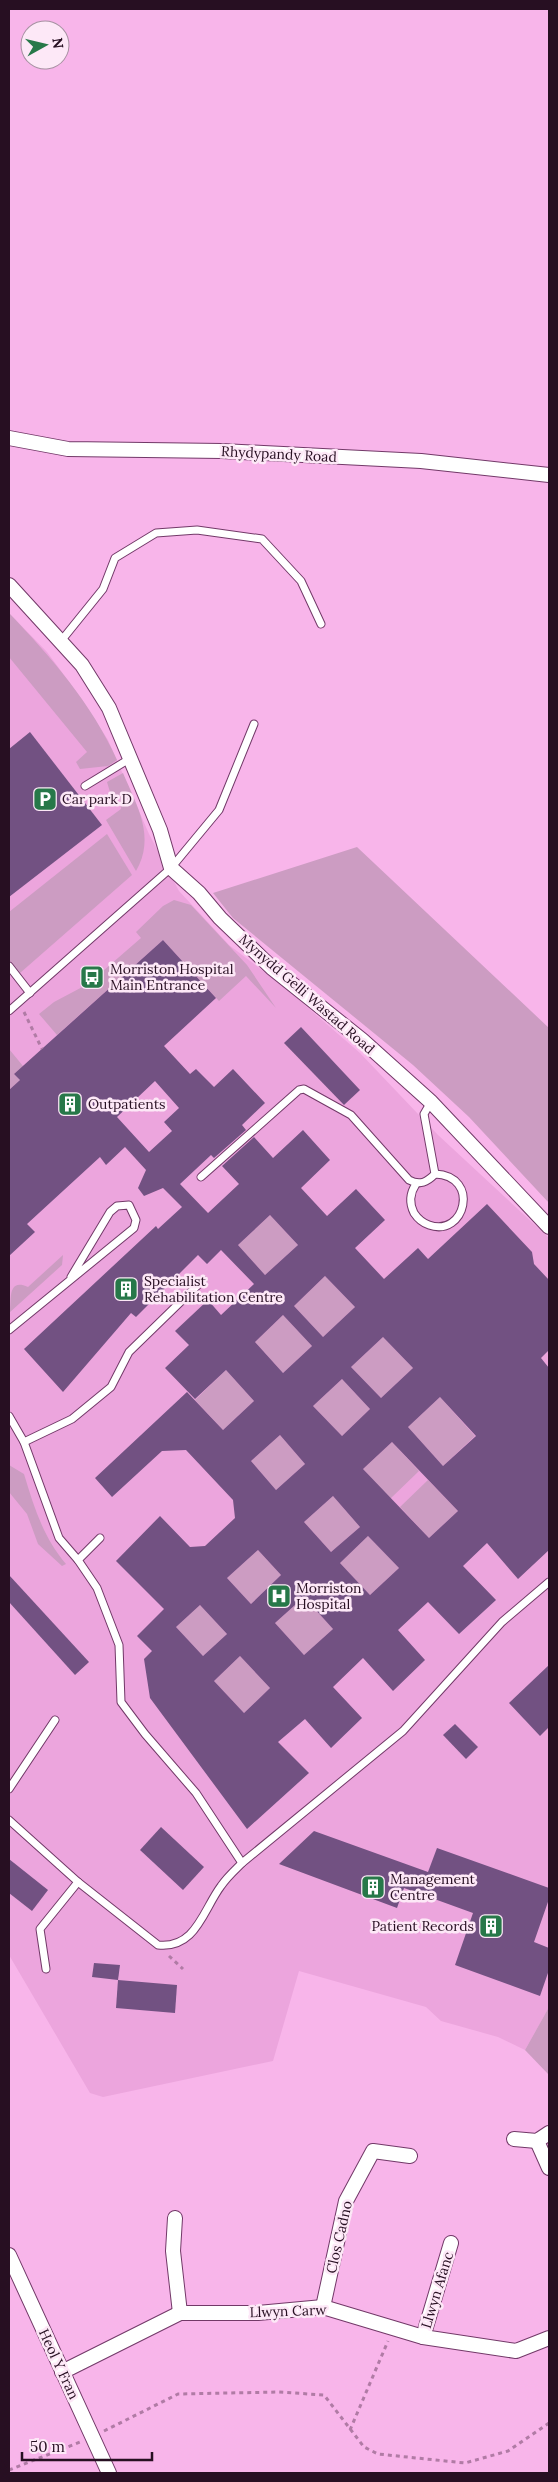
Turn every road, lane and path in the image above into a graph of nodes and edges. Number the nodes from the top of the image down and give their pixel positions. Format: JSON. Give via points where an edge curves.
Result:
{"nodes":[{"id":1,"x":9,"y":438,"type":"edge"},
{"id":2,"x":549,"y":475,"type":"edge"},
{"id":3,"x":9,"y":585,"type":"edge"},
{"id":4,"x":321,"y":624,"type":"dead end"},
{"id":5,"x":61,"y":641,"type":"junction"},
{"id":6,"x":254,"y":724,"type":"dead end"},
{"id":7,"x":131,"y":758,"type":"junction"},
{"id":8,"x":85,"y":786,"type":"dead end"},
{"id":9,"x":171,"y":868,"type":"junction"},
{"id":10,"x":9,"y":966,"type":"edge"},
{"id":11,"x":30,"y":993,"type":"junction"},
{"id":12,"x":18,"y":1003,"type":"junction"},
{"id":13,"x":9,"y":1011,"type":"edge"},
{"id":14,"x":42,"y":1049,"type":"dead end"},
{"id":15,"x":431,"y":1102,"type":"junction"},
{"id":16,"x":435,"y":1174,"type":"junction"},
{"id":17,"x":201,"y":1177,"type":"dead end"},
{"id":18,"x":416,"y":1184,"type":"junction"},
{"id":19,"x":549,"y":1227,"type":"edge"},
{"id":20,"x":71,"y":1277,"type":"junction"},
{"id":21,"x":203,"y":1280,"type":"dead end"},
{"id":22,"x":9,"y":1330,"type":"edge"},
{"id":23,"x":9,"y":1416,"type":"edge"},
{"id":24,"x":24,"y":1442,"type":"junction"},
{"id":25,"x":100,"y":1538,"type":"dead end"},
{"id":26,"x":78,"y":1560,"type":"junction"},
{"id":27,"x":549,"y":1582,"type":"edge"},
{"id":28,"x":55,"y":1720,"type":"dead end"},
{"id":29,"x":9,"y":1789,"type":"edge"},
{"id":30,"x":9,"y":1820,"type":"edge"},
{"id":31,"x":242,"y":1863,"type":"junction"},
{"id":32,"x":78,"y":1882,"type":"junction"},
{"id":33,"x":46,"y":1969,"type":"dead end"},
{"id":34,"x":549,"y":2133,"type":"edge"},
{"id":35,"x":514,"y":2139,"type":"dead end"},
{"id":36,"x":536,"y":2141,"type":"junction"},
{"id":37,"x":410,"y":2156,"type":"dead end"},
{"id":38,"x":549,"y":2168,"type":"edge"},
{"id":39,"x":175,"y":2218,"type":"dead end"},
{"id":40,"x":451,"y":2244,"type":"dead end"},
{"id":41,"x":10,"y":2261,"type":"edge"},
{"id":42,"x":323,"y":2307,"type":"junction"},
{"id":43,"x":180,"y":2313,"type":"junction"},
{"id":44,"x":394,"y":2328,"type":"junction"},
{"id":45,"x":423,"y":2337,"type":"junction"},
{"id":46,"x":549,"y":2338,"type":"edge"},
{"id":47,"x":62,"y":2372,"type":"junction"},
{"id":48,"x":549,"y":2423,"type":"edge"},
{"id":49,"x":350,"y":2430,"type":"junction"},
{"id":50,"x":92,"y":2437,"type":"junction"},
{"id":51,"x":9,"y":2470,"type":"edge"},
{"id":52,"x":110,"y":2473,"type":"edge"}],
"edges":[{"from":1,"to":2,"type":"street","name":"Rhydypandy Road","via":[[68,449],[421,460]]},
{"from":3,"to":5,"type":"street"},
{"from":4,"to":5,"type":"lane","via":[[301,581],[262,539],[197,530],[156,533],[115,558],[103,589]]},
{"from":5,"to":7,"type":"street","via":[[82,665],[110,708]]},
{"from":6,"to":9,"type":"lane","via":[[219,810]]},
{"from":7,"to":8,"type":"lane"},
{"from":7,"to":9,"type":"street","via":[[160,830]]},
{"from":9,"to":11,"type":"lane"},
{"from":9,"to":15,"type":"street","name":"Mynydd Gelli Wastad Road","via":[[272,968],[362,1040]]},
{"from":10,"to":11,"type":"lane"},
{"from":11,"to":12,"type":"lane"},
{"from":12,"to":13,"type":"lane"},
{"from":12,"to":14,"type":"path"},
{"from":15,"to":16,"type":"lane","via":[[424,1114]]},
{"from":15,"to":19,"type":"street","name":"Mynydd Gelli Wastad Road"},
{"from":16,"to":18,"type":"lane","via":[[424,1183]]},
{"from":16,"to":18,"type":"lane","via":[[451,1177],[462,1189],[464,1206],[456,1220],[449,1224],[431,1226],[416,1216],[411,1199]]},
{"from":17,"to":18,"type":"lane","via":[[304,1088],[351,1115],[408,1180]]},
{"from":20,"to":20,"type":"lane","via":[[110,1212],[117,1206],[129,1206],[136,1220],[134,1228],[89,1267]]},
{"from":20,"to":22,"type":"lane"},
{"from":21,"to":24,"type":"lane","via":[[129,1352],[111,1387],[72,1419]]},
{"from":23,"to":24,"type":"lane"},
{"from":24,"to":26,"type":"lane","via":[[59,1538]]},
{"from":25,"to":26,"type":"lane"},
{"from":26,"to":31,"type":"lane","via":[[97,1588],[119,1645],[120,1702],[196,1793]]},
{"from":27,"to":31,"type":"lane","via":[[502,1622],[402,1731]]},
{"from":28,"to":29,"type":"lane"},
{"from":30,"to":32,"type":"lane"},
{"from":31,"to":32,"type":"lane","via":[[221,1885],[194,1933],[168,1946],[158,1945]]},
{"from":32,"to":33,"type":"lane","via":[[40,1929]]},
{"from":34,"to":36,"type":"street"},
{"from":35,"to":36,"type":"street"},
{"from":36,"to":38,"type":"street"},
{"from":37,"to":42,"type":"street","name":"Clos Cadno","via":[[373,2151],[346,2202]]},
{"from":39,"to":43,"type":"street","via":[[173,2251]]},
{"from":40,"to":45,"type":"street","name":"Llwyn Afanc"},
{"from":41,"to":47,"type":"street","name":"Heol Y Fran"},
{"from":42,"to":43,"type":"street","name":"Llwyn Carw","via":[[258,2313]]},
{"from":42,"to":44,"type":"street","name":"Llwyn Carw"},
{"from":43,"to":47,"type":"street","name":"Llwyn Carw"},
{"from":44,"to":45,"type":"street","name":"Llwyn Carw"},
{"from":44,"to":49,"type":"path"},
{"from":45,"to":46,"type":"street","name":"Llwyn Carw","via":[[516,2352]]},
{"from":47,"to":50,"type":"street","name":"Heol Y Fran"},
{"from":48,"to":49,"type":"path","via":[[508,2451],[465,2463],[378,2454],[364,2447]]},
{"from":49,"to":50,"type":"path","via":[[324,2395],[278,2392],[178,2394]]},
{"from":50,"to":51,"type":"path"},
{"from":50,"to":52,"type":"street","name":"Heol Y Fran"}]}
